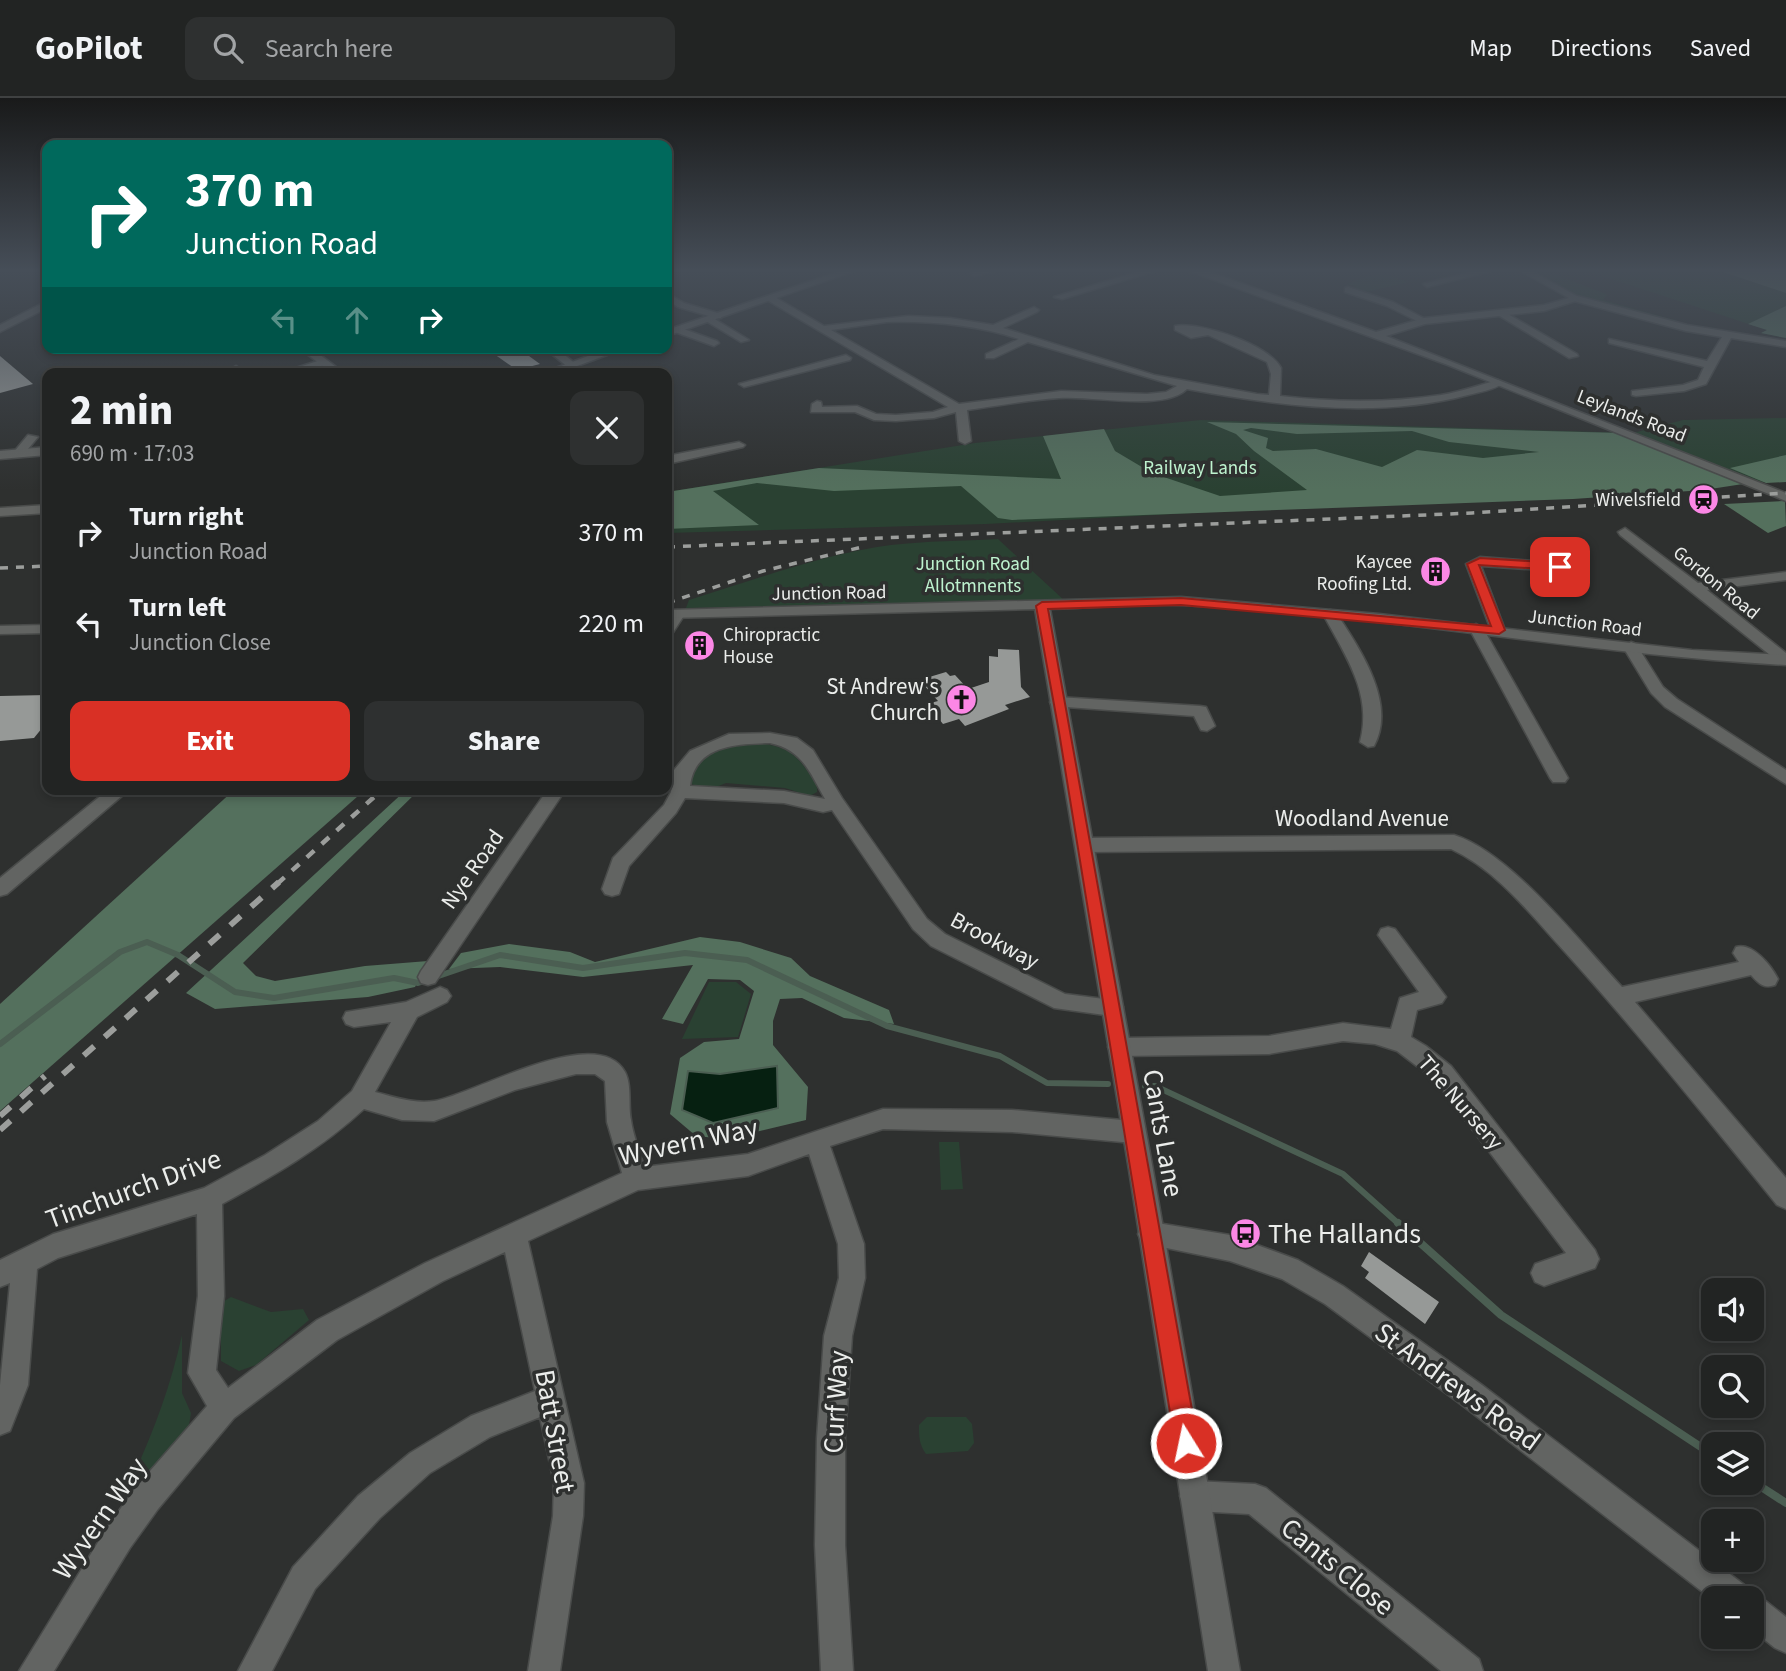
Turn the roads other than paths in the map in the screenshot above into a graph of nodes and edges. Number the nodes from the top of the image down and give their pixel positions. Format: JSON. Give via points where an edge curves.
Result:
{"nodes":[{"id":1,"x":834,"y":342,"type":"edge"},
{"id":2,"x":845,"y":342,"type":"edge"},
{"id":3,"x":1020,"y":342,"type":"edge"},
{"id":4,"x":1039,"y":342,"type":"edge"},
{"id":5,"x":1232,"y":342,"type":"edge"},
{"id":6,"x":1396,"y":342,"type":"edge"},
{"id":7,"x":1550,"y":342,"type":"edge"},
{"id":8,"x":1618,"y":342,"type":"edge"},
{"id":9,"x":1723,"y":342,"type":"edge"},
{"id":10,"x":1575,"y":351,"type":"dead end"},
{"id":11,"x":313,"y":354,"type":"edge"},
{"id":12,"x":557,"y":354,"type":"edge"},
{"id":13,"x":604,"y":354,"type":"edge"},
{"id":14,"x":990,"y":356,"type":"dead end"},
{"id":15,"x":846,"y":358,"type":"junction"},
{"id":16,"x":324,"y":362,"type":"junction"},
{"id":17,"x":572,"y":365,"type":"junction"},
{"id":18,"x":1709,"y":365,"type":"junction"},
{"id":19,"x":303,"y":368,"type":"edge"},
{"id":20,"x":333,"y":368,"type":"edge"},
{"id":21,"x":563,"y":368,"type":"edge"},
{"id":22,"x":891,"y":369,"type":"junction"},
{"id":23,"x":1499,"y":383,"type":"junction"},
{"id":24,"x":744,"y":384,"type":"dead end"},
{"id":25,"x":1186,"y":384,"type":"junction"},
{"id":26,"x":1636,"y":393,"type":"dead end"},
{"id":27,"x":1275,"y":397,"type":"junction"},
{"id":28,"x":817,"y":404,"type":"dead end"},
{"id":29,"x":959,"y":408,"type":"junction"},
{"id":30,"x":32,"y":438,"type":"dead end"},
{"id":31,"x":965,"y":441,"type":"dead end"},
{"id":32,"x":739,"y":445,"type":"dead end"},
{"id":33,"x":42,"y":451,"type":"edge"},
{"id":34,"x":19,"y":453,"type":"junction"},
{"id":35,"x":0,"y":454,"type":"edge"},
{"id":36,"x":672,"y":459,"type":"edge"},
{"id":37,"x":1786,"y":497,"type":"edge"},
{"id":38,"x":42,"y":509,"type":"edge"},
{"id":39,"x":0,"y":512,"type":"edge"},
{"id":40,"x":1625,"y":532,"type":"dead end"},
{"id":41,"x":1575,"y":568,"type":"dead end"},
{"id":42,"x":1786,"y":576,"type":"edge"},
{"id":43,"x":1692,"y":588,"type":"junction"},
{"id":44,"x":1042,"y":606,"type":"junction"},
{"id":45,"x":673,"y":614,"type":"edge"},
{"id":46,"x":1330,"y":614,"type":"junction"},
{"id":47,"x":1476,"y":628,"type":"junction"},
{"id":48,"x":42,"y":629,"type":"edge"},
{"id":49,"x":0,"y":630,"type":"edge"},
{"id":50,"x":1499,"y":630,"type":"junction"},
{"id":51,"x":1631,"y":648,"type":"junction"},
{"id":52,"x":1786,"y":660,"type":"edge"},
{"id":53,"x":1059,"y":702,"type":"junction"},
{"id":54,"x":1207,"y":726,"type":"dead end"},
{"id":55,"x":1368,"y":742,"type":"dead end"},
{"id":56,"x":1560,"y":778,"type":"dead end"},
{"id":57,"x":1786,"y":778,"type":"edge"},
{"id":58,"x":680,"y":792,"type":"junction"},
{"id":59,"x":114,"y":795,"type":"edge"},
{"id":60,"x":553,"y":795,"type":"edge"},
{"id":61,"x":836,"y":802,"type":"junction"},
{"id":62,"x":1084,"y":845,"type":"junction"},
{"id":63,"x":0,"y":889,"type":"edge"},
{"id":64,"x":612,"y":889,"type":"dead end"},
{"id":65,"x":1388,"y":935,"type":"dead end"},
{"id":66,"x":1756,"y":966,"type":"dead end"},
{"id":67,"x":428,"y":977,"type":"dead end"},
{"id":68,"x":440,"y":996,"type":"dead end"},
{"id":69,"x":1619,"y":997,"type":"junction"},
{"id":70,"x":1112,"y":1007,"type":"junction"},
{"id":71,"x":409,"y":1011,"type":"junction"},
{"id":72,"x":354,"y":1018,"type":"dead end"},
{"id":73,"x":1399,"y":1040,"type":"junction"},
{"id":74,"x":1119,"y":1047,"type":"junction"},
{"id":75,"x":360,"y":1098,"type":"junction"},
{"id":76,"x":1133,"y":1132,"type":"junction"},
{"id":77,"x":816,"y":1140,"type":"junction"},
{"id":78,"x":636,"y":1178,"type":"junction"},
{"id":79,"x":1786,"y":1197,"type":"edge"},
{"id":80,"x":209,"y":1198,"type":"junction"},
{"id":81,"x":514,"y":1234,"type":"junction"},
{"id":82,"x":1151,"y":1234,"type":"junction"},
{"id":83,"x":25,"y":1259,"type":"junction"},
{"id":84,"x":1544,"y":1273,"type":"dead end"},
{"id":85,"x":0,"y":1274,"type":"edge"},
{"id":86,"x":551,"y":1399,"type":"junction"},
{"id":87,"x":224,"y":1408,"type":"junction"},
{"id":88,"x":0,"y":1421,"type":"edge"},
{"id":89,"x":1195,"y":1496,"type":"junction"},
{"id":90,"x":1720,"y":1586,"type":"edge"},
{"id":91,"x":1764,"y":1620,"type":"edge"},
{"id":92,"x":1786,"y":1637,"type":"edge"},
{"id":93,"x":38,"y":1670,"type":"edge"},
{"id":94,"x":254,"y":1671,"type":"edge"},
{"id":95,"x":544,"y":1671,"type":"edge"},
{"id":96,"x":837,"y":1671,"type":"edge"},
{"id":97,"x":1224,"y":1671,"type":"edge"},
{"id":98,"x":1467,"y":1671,"type":"edge"}],
"edges":[{"from":1,"to":15,"type":"street"},
{"from":2,"to":22,"type":"street"},
{"from":3,"to":14,"type":"street"},
{"from":4,"to":25,"type":"street"},
{"from":5,"to":27,"type":"street","via":[[1276,363]]},
{"from":6,"to":23,"type":"street","name":"Leylands Road"},
{"from":7,"to":10,"type":"street"},
{"from":8,"to":18,"type":"street"},
{"from":9,"to":18,"type":"street"},
{"from":11,"to":16,"type":"street"},
{"from":12,"to":17,"type":"street"},
{"from":13,"to":17,"type":"street"},
{"from":15,"to":22,"type":"street"},
{"from":15,"to":24,"type":"street"},
{"from":16,"to":19,"type":"street"},
{"from":16,"to":20,"type":"street"},
{"from":17,"to":21,"type":"street"},
{"from":18,"to":26,"type":"street","via":[[1702,382],[1657,395]]},
{"from":22,"to":29,"type":"street"},
{"from":23,"to":27,"type":"street","via":[[1413,401]]},
{"from":23,"to":37,"type":"street","name":"Leylands Road"},
{"from":25,"to":27,"type":"street"},
{"from":25,"to":29,"type":"street","via":[[1168,395],[1061,394]]},
{"from":28,"to":29,"type":"street","via":[[814,410],[856,409],[883,418],[934,415]]},
{"from":29,"to":31,"type":"street"},
{"from":30,"to":34,"type":"street"},
{"from":32,"to":36,"type":"street"},
{"from":33,"to":34,"type":"street"},
{"from":34,"to":35,"type":"street"},
{"from":38,"to":39,"type":"street"},
{"from":40,"to":43,"type":"street","name":"Gordon Road"},
{"from":41,"to":50,"type":"street","via":[[1473,564]]},
{"from":42,"to":43,"type":"street"},
{"from":43,"to":52,"type":"street","name":"Gordon Road"},
{"from":44,"to":45,"type":"street","name":"Junction Road"},
{"from":44,"to":46,"type":"street","name":"Junction Road","via":[[1181,601]]},
{"from":44,"to":53,"type":"street","name":"Cants Lane"},
{"from":46,"to":47,"type":"street","name":"Junction Road"},
{"from":46,"to":55,"type":"street","via":[[1373,705]]},
{"from":47,"to":50,"type":"street","name":"Junction Road"},
{"from":47,"to":56,"type":"street"},
{"from":48,"to":49,"type":"street"},
{"from":50,"to":51,"type":"street","name":"Junction Road"},
{"from":51,"to":52,"type":"street","name":"Junction Road"},
{"from":51,"to":57,"type":"street","via":[[1671,704]]},
{"from":53,"to":54,"type":"street","via":[[1200,711]]},
{"from":53,"to":62,"type":"street","name":"Cants Lane"},
{"from":58,"to":61,"type":"street","via":[[784,797],[823,806]]},
{"from":58,"to":61,"type":"street","name":"Brookway","via":[[683,770],[712,745],[729,738],[770,738],[791,742],[807,754]]},
{"from":58,"to":64,"type":"street","name":"Brookway","via":[[620,863]]},
{"from":59,"to":63,"type":"street"},
{"from":60,"to":67,"type":"street","name":"Nye Road"},
{"from":61,"to":70,"type":"street","name":"Brookway","via":[[920,923],[938,940],[1062,1002]]},
{"from":62,"to":69,"type":"street","name":"Woodland Avenue","via":[[1454,842],[1487,858]]},
{"from":62,"to":70,"type":"street","name":"Cants Lane"},
{"from":65,"to":73,"type":"street","via":[[1435,997],[1408,1004]]},
{"from":66,"to":69,"type":"street"},
{"from":68,"to":71,"type":"street"},
{"from":69,"to":79,"type":"street","name":"Woodland Avenue"},
{"from":70,"to":74,"type":"street","name":"Cants Lane"},
{"from":71,"to":72,"type":"street"},
{"from":71,"to":75,"type":"street","name":"Tinchurch Drive"},
{"from":73,"to":74,"type":"street","name":"The Nursery","via":[[1358,1032],[1272,1045]]},
{"from":73,"to":84,"type":"street","name":"The Nursery","via":[[1427,1056],[1443,1073],[1586,1259]]},
{"from":74,"to":76,"type":"street","name":"Cants Lane"},
{"from":75,"to":78,"type":"street","via":[[402,1110],[434,1111],[513,1081],[576,1064],[599,1065],[616,1076],[619,1122]]},
{"from":75,"to":80,"type":"street","name":"Tinchurch Drive","via":[[293,1151]]},
{"from":76,"to":77,"type":"street","name":"Wyvern Way","via":[[1012,1121],[883,1119]]},
{"from":76,"to":82,"type":"street","name":"Cants Lane"},
{"from":77,"to":78,"type":"street","name":"Wyvern Way","via":[[748,1165]]},
{"from":77,"to":96,"type":"street","name":"Curf Way","via":[[851,1244],[852,1278],[838,1336],[831,1438],[830,1545]]},
{"from":78,"to":81,"type":"street","name":"Wyvern Way"},
{"from":80,"to":83,"type":"street","name":"Tinchurch Drive"},
{"from":80,"to":87,"type":"street","via":[[211,1296],[202,1373]]},
{"from":81,"to":86,"type":"street","name":"Batt Street"},
{"from":81,"to":87,"type":"street","name":"Wyvern Way","via":[[392,1292],[327,1330]]},
{"from":82,"to":89,"type":"street","name":"Cants Lane"},
{"from":82,"to":90,"type":"street","name":"St Andrews Road","via":[[1230,1248],[1289,1269],[1334,1295]]},
{"from":83,"to":85,"type":"street","name":"Tinchurch Drive"},
{"from":83,"to":88,"type":"street","via":[[14,1385]]},
{"from":86,"to":94,"type":"street","via":[[471,1432],[420,1463],[369,1507],[304,1578]]},
{"from":86,"to":95,"type":"street","name":"Batt Street","via":[[569,1483]]},
{"from":87,"to":93,"type":"street","name":"Wyvern Way","via":[[126,1527]]},
{"from":89,"to":97,"type":"street","name":"Cants Lane"},
{"from":89,"to":98,"type":"street","name":"Cants Close","via":[[1255,1499]]},
{"from":91,"to":92,"type":"street"}]}
